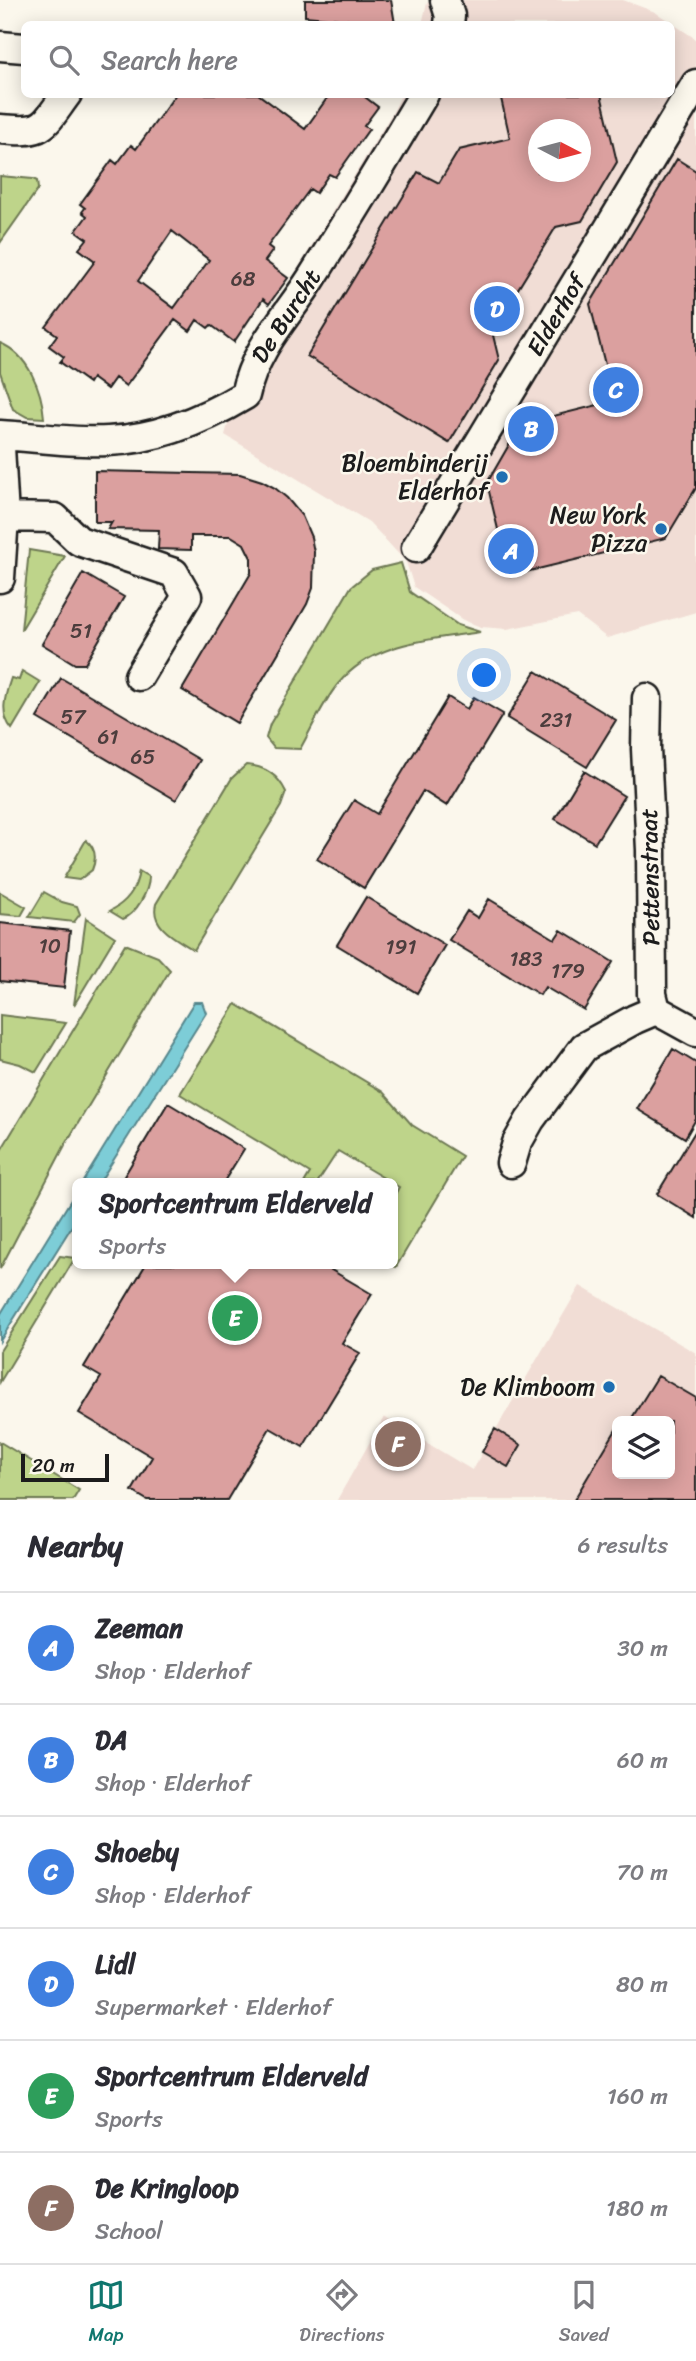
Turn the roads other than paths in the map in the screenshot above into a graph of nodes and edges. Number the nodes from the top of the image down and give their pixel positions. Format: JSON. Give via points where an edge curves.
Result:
{"nodes":[{"id":1,"x":445,"y":0,"type":"edge"},
{"id":2,"x":449,"y":21,"type":"edge"},
{"id":3,"x":0,"y":46,"type":"edge"},
{"id":4,"x":21,"y":48,"type":"edge"},
{"id":5,"x":696,"y":84,"type":"edge"},
{"id":6,"x":64,"y":98,"type":"edge"},
{"id":7,"x":422,"y":98,"type":"edge"},
{"id":8,"x":0,"y":129,"type":"edge"},
{"id":9,"x":0,"y":435,"type":"edge"},
{"id":10,"x":0,"y":447,"type":"edge"},
{"id":11,"x":2,"y":500,"type":"edge"},
{"id":12,"x":416,"y":548,"type":"dead end"},
{"id":13,"x":0,"y":578,"type":"edge"},
{"id":14,"x":139,"y":676,"type":"dead end"},
{"id":15,"x":647,"y":698,"type":"dead end"},
{"id":16,"x":656,"y":1010,"type":"junction"},
{"id":17,"x":696,"y":1032,"type":"edge"},
{"id":18,"x":512,"y":1163,"type":"dead end"}],
"edges":[{"from":1,"to":2,"type":"street"},
{"from":3,"to":4,"type":"street"},
{"from":5,"to":12,"type":"street","name":"Elderhof"},
{"from":6,"to":8,"type":"street","via":[[42,127]]},
{"from":7,"to":9,"type":"street","name":"De Burcht","via":[[310,281],[257,355],[245,395],[217,412],[131,439]]},
{"from":10,"to":11,"type":"street"},
{"from":11,"to":13,"type":"street"},
{"from":11,"to":14,"type":"street","via":[[55,518],[79,541],[174,573],[187,596]]},
{"from":15,"to":16,"type":"street","name":"Pettenstraat","via":[[652,994]]},
{"from":16,"to":17,"type":"street"},
{"from":16,"to":18,"type":"street","via":[[584,1047],[530,1121]]}]}
